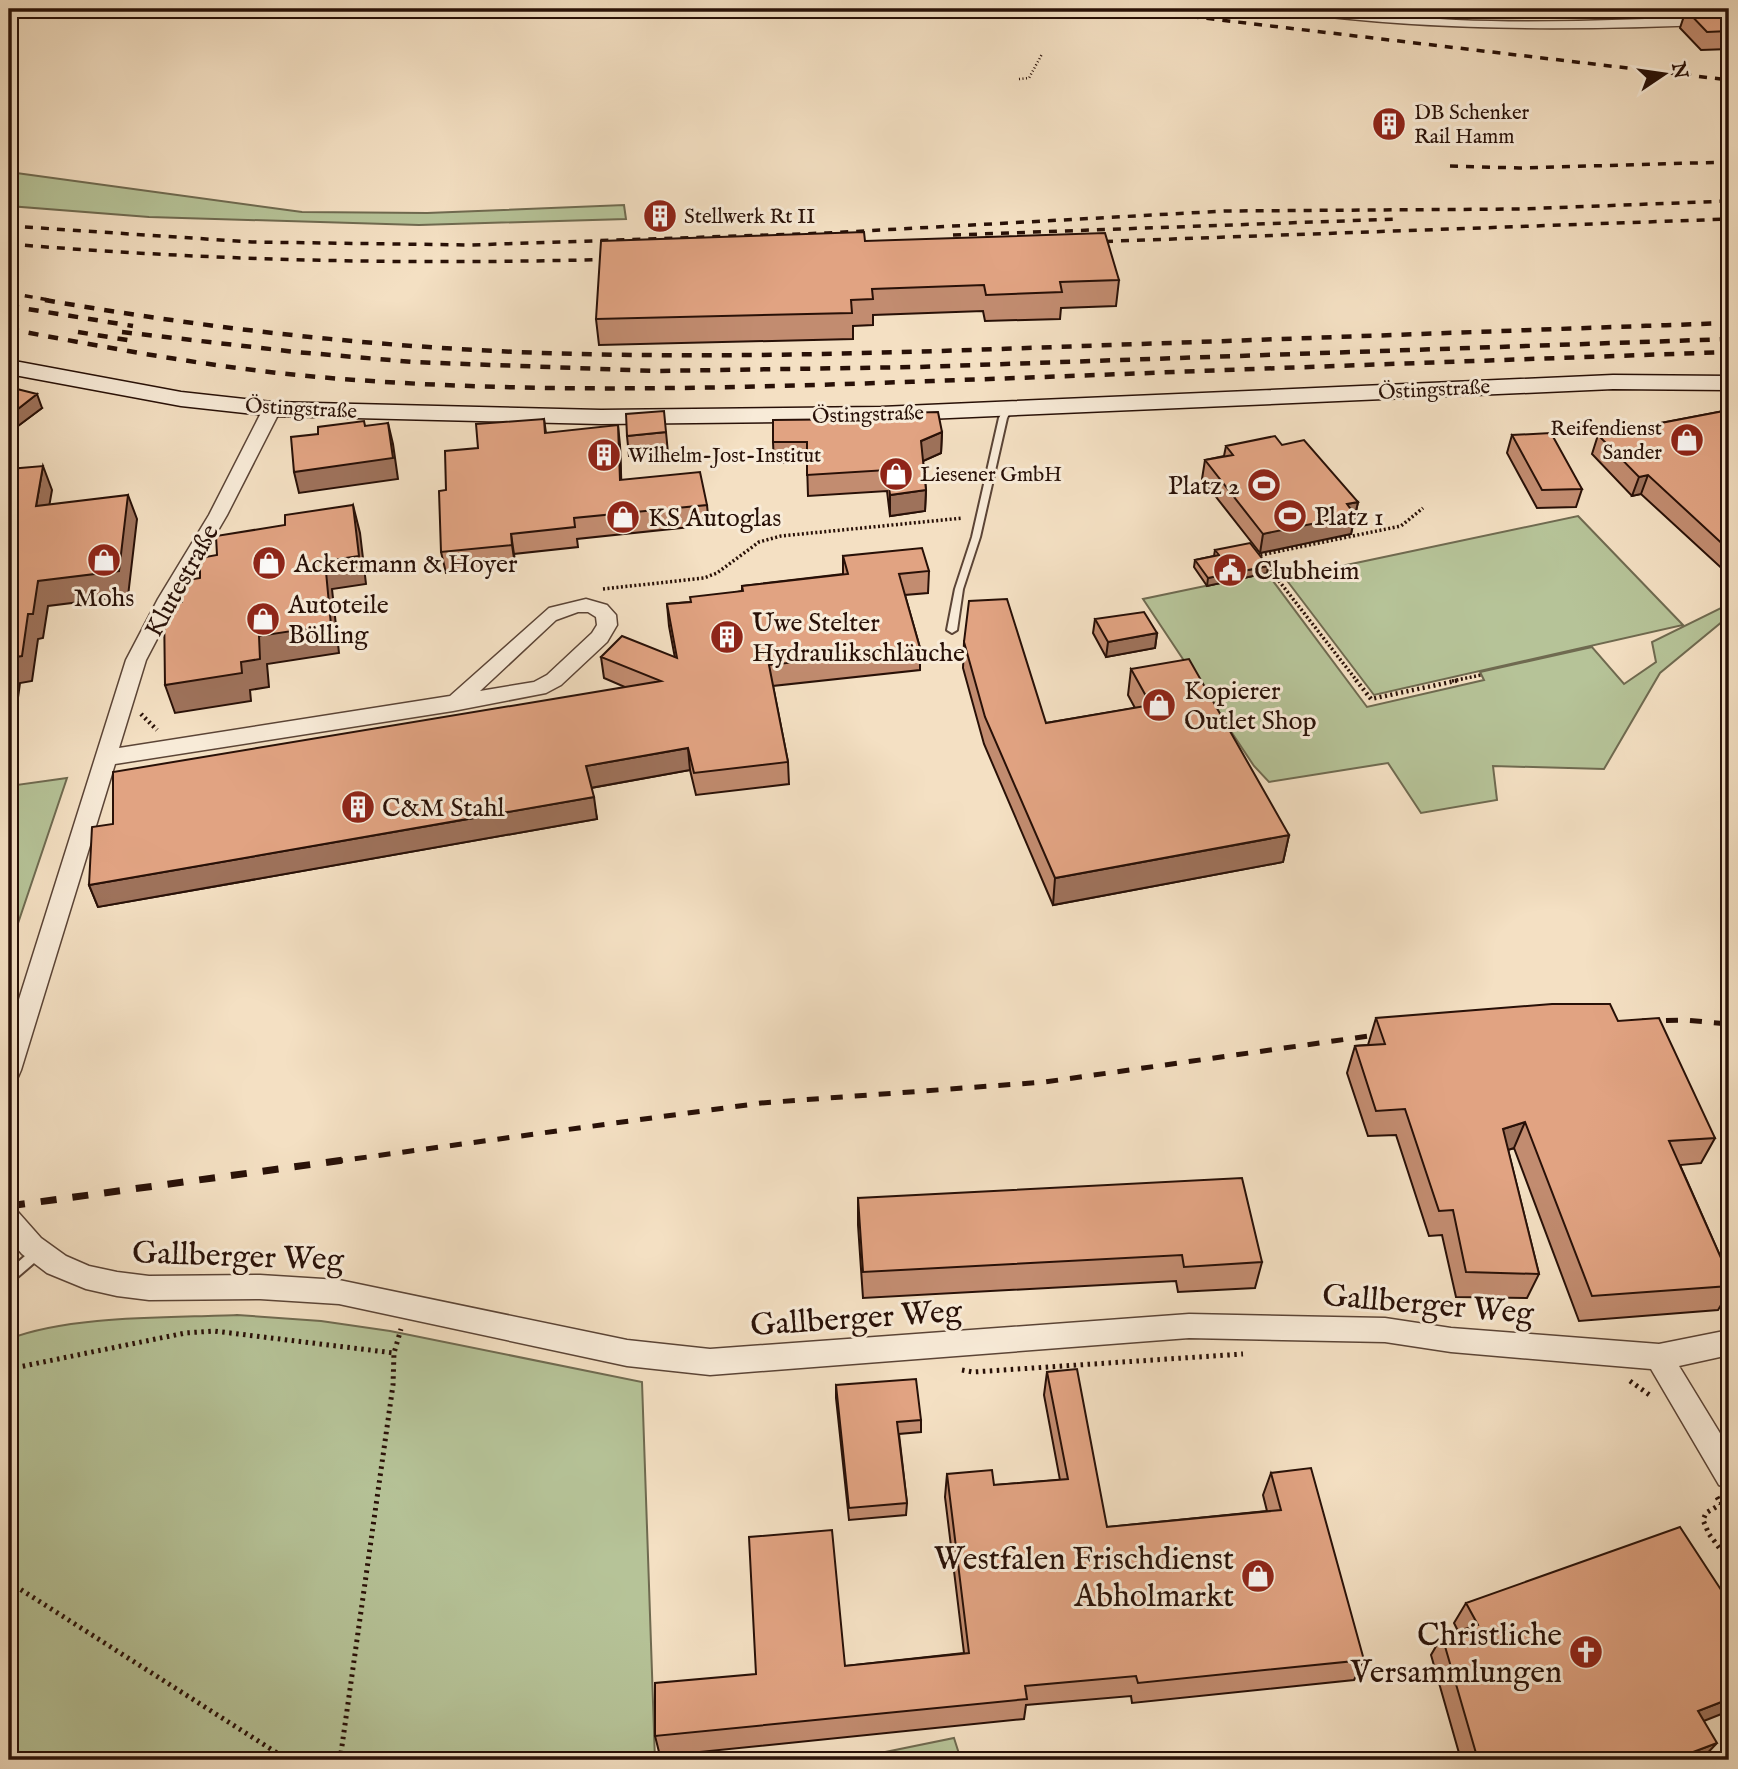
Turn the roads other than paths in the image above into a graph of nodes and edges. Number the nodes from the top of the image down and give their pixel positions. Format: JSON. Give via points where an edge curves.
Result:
{"nodes":[{"id":1,"x":1297,"y":9,"type":"edge"},
{"id":2,"x":1729,"y":20,"type":"edge"},
{"id":3,"x":9,"y":367,"type":"edge"},
{"id":4,"x":1729,"y":383,"type":"edge"},
{"id":5,"x":272,"y":409,"type":"junction"},
{"id":6,"x":1008,"y":409,"type":"junction"},
{"id":7,"x":952,"y":630,"type":"dead end"},
{"id":8,"x":453,"y":704,"type":"junction"},
{"id":9,"x":105,"y":758,"type":"junction"},
{"id":10,"x":9,"y":1070,"type":"edge"},
{"id":11,"x":9,"y":1220,"type":"edge"},
{"id":12,"x":37,"y":1253,"type":"junction"},
{"id":13,"x":9,"y":1277,"type":"edge"},
{"id":14,"x":1729,"y":1343,"type":"edge"},
{"id":15,"x":1660,"y":1357,"type":"junction"},
{"id":16,"x":1729,"y":1475,"type":"edge"}],
"edges":[{"from":1,"to":2,"type":"street","via":[[1461,25]]},
{"from":3,"to":5,"type":"street","name":"Östingstraße","via":[[181,399]]},
{"from":4,"to":6,"type":"street","name":"Östingstraße","via":[[1586,382]]},
{"from":5,"to":6,"type":"street","name":"Östingstraße","via":[[643,417]]},
{"from":5,"to":9,"type":"street","name":"Klutestraße","via":[[136,660]]},
{"from":6,"to":7,"type":"lane"},
{"from":8,"to":8,"type":"street","via":[[547,685],[600,637],[607,625],[606,615],[584,605],[549,616]]},
{"from":8,"to":9,"type":"street"},
{"from":9,"to":10,"type":"street","name":"Klutestraße"},
{"from":11,"to":12,"type":"street"},
{"from":12,"to":13,"type":"lane"},
{"from":12,"to":15,"type":"street","name":"Gallberger Weg","via":[[74,1272],[127,1288],[339,1292],[627,1353],[710,1362],[1215,1326],[1372,1329]]},
{"from":14,"to":15,"type":"street","name":"Gallberger Weg"},
{"from":15,"to":16,"type":"street"}]}
